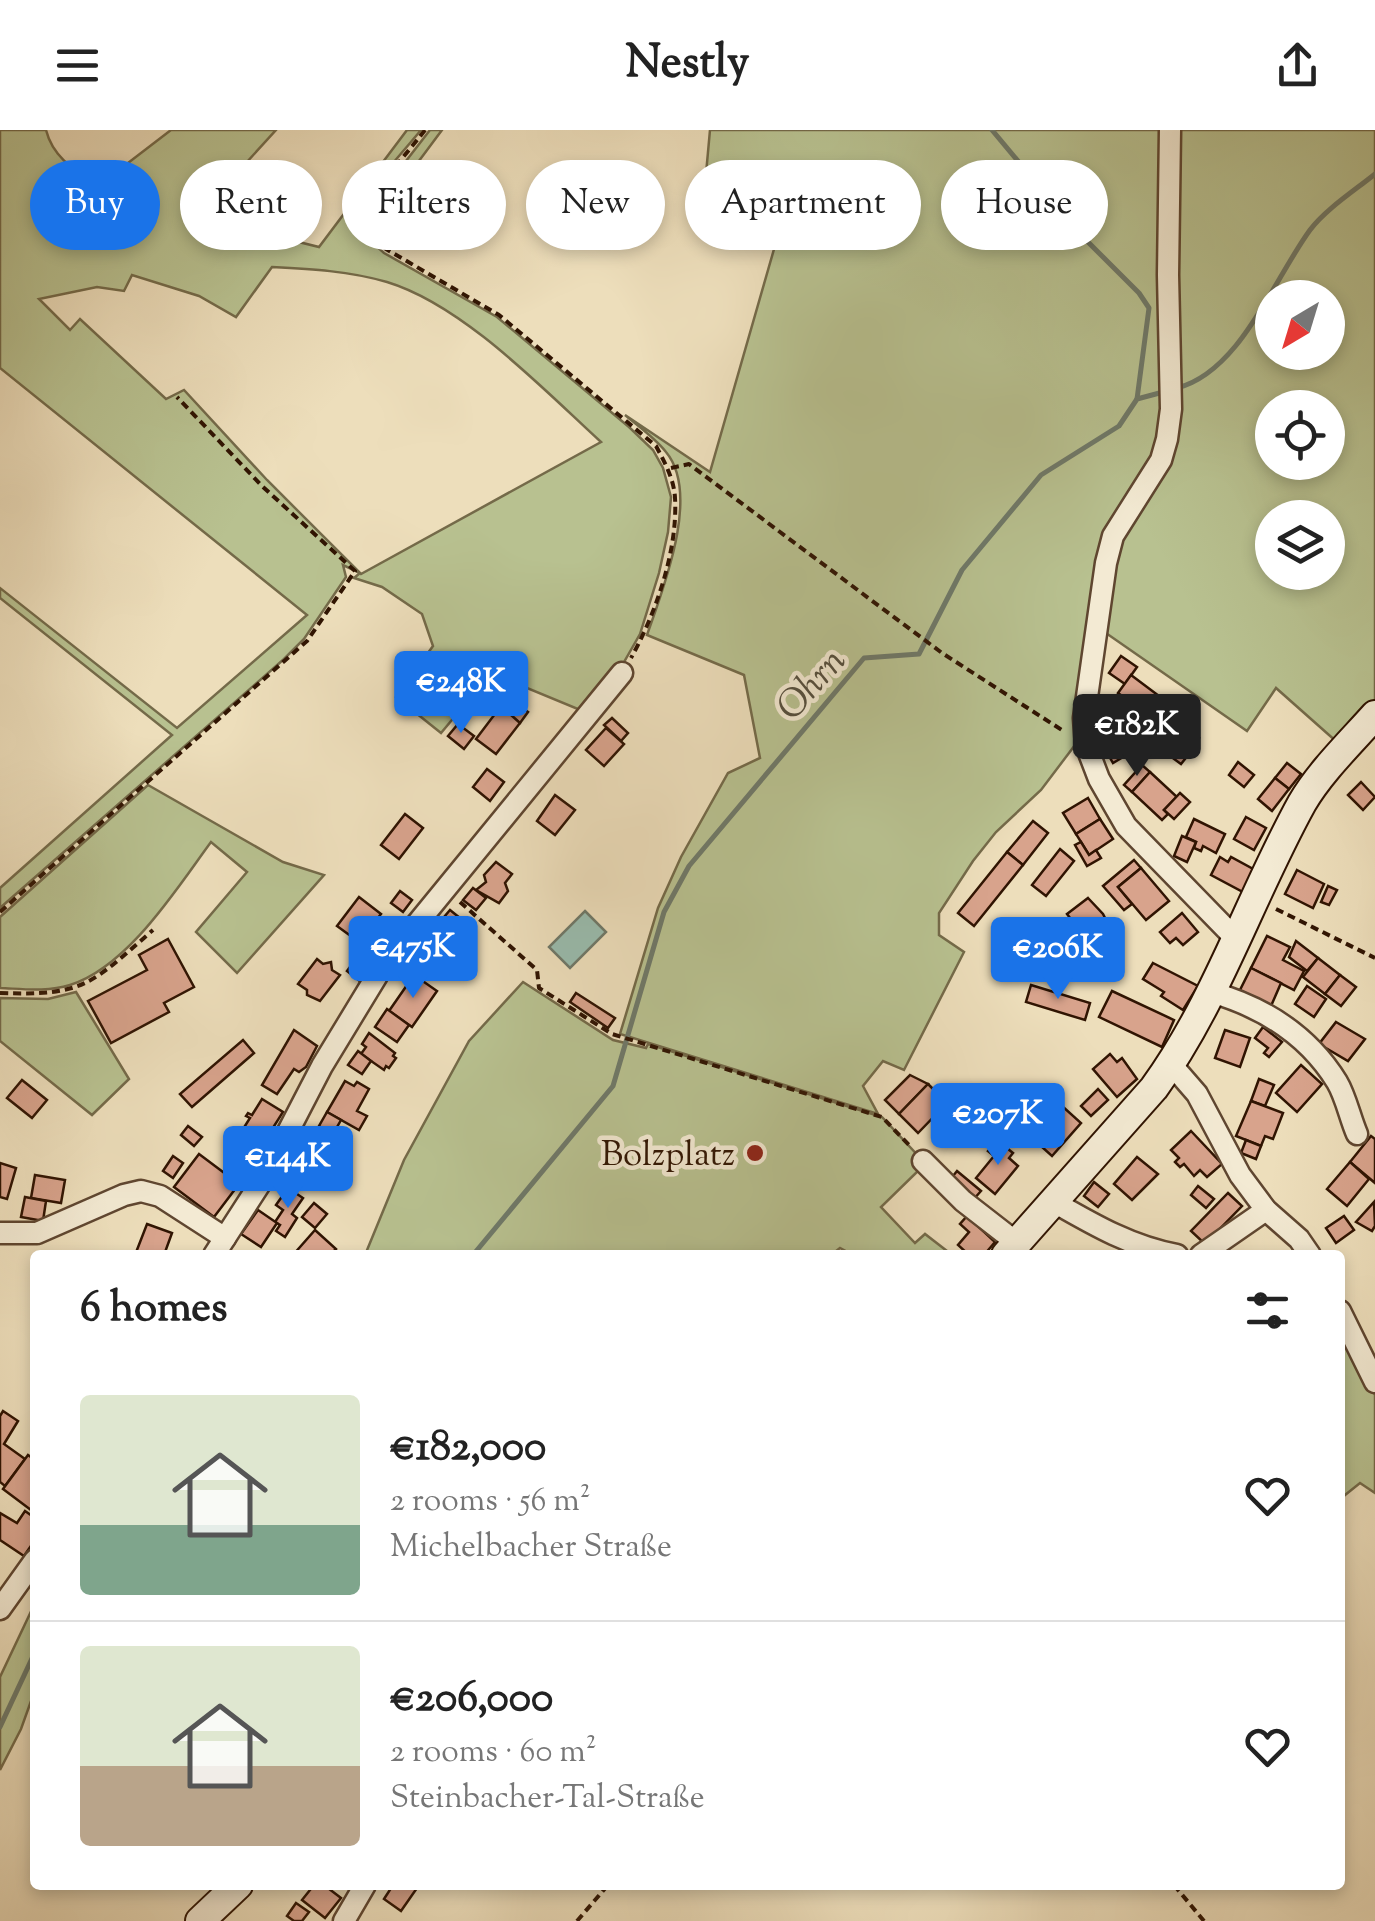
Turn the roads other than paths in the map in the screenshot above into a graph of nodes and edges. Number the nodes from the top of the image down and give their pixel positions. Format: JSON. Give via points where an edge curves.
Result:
{"nodes":[{"id":1,"x":1170,"y":130,"type":"edge"},
{"id":2,"x":622,"y":672,"type":"road end"},
{"id":3,"x":1375,"y":715,"type":"edge"},
{"id":4,"x":1236,"y":939,"type":"junction"},
{"id":5,"x":1212,"y":992,"type":"junction"},
{"id":6,"x":1171,"y":1064,"type":"junction"},
{"id":7,"x":1356,"y":1134,"type":"dead end"},
{"id":8,"x":923,"y":1160,"type":"road end"},
{"id":9,"x":1054,"y":1202,"type":"junction"},
{"id":10,"x":1266,"y":1210,"type":"junction"},
{"id":11,"x":0,"y":1233,"type":"edge"},
{"id":12,"x":219,"y":1246,"type":"edge"},
{"id":13,"x":1011,"y":1249,"type":"edge"},
{"id":14,"x":1150,"y":1250,"type":"edge"},
{"id":15,"x":1208,"y":1250,"type":"edge"},
{"id":16,"x":1307,"y":1250,"type":"edge"},
{"id":17,"x":1345,"y":1321,"type":"edge"},
{"id":18,"x":1375,"y":1382,"type":"edge"},
{"id":19,"x":30,"y":1567,"type":"edge"},
{"id":20,"x":0,"y":1610,"type":"edge"},
{"id":21,"x":233,"y":1890,"type":"edge"},
{"id":22,"x":362,"y":1890,"type":"edge"},
{"id":23,"x":200,"y":1921,"type":"edge"},
{"id":24,"x":344,"y":1921,"type":"edge"}],
"edges":[{"from":1,"to":4,"type":"street","via":[[1171,409],[1160,460],[1113,536],[1106,562],[1086,745],[1126,826]]},
{"from":2,"to":12,"type":"street","via":[[384,964]]},
{"from":3,"to":4,"type":"main road","via":[[1304,800]]},
{"from":4,"to":5,"type":"main road"},
{"from":5,"to":6,"type":"main road"},
{"from":5,"to":7,"type":"street","via":[[1247,1002],[1296,1032],[1338,1083]]},
{"from":6,"to":9,"type":"main road"},
{"from":6,"to":10,"type":"street","via":[[1198,1094]]},
{"from":8,"to":13,"type":"street"},
{"from":9,"to":13,"type":"main road"},
{"from":9,"to":14,"type":"street"},
{"from":10,"to":15,"type":"street"},
{"from":10,"to":16,"type":"street"},
{"from":11,"to":12,"type":"street","via":[[37,1232],[141,1191],[160,1196]]},
{"from":17,"to":18,"type":"street"},
{"from":19,"to":20,"type":"street"},
{"from":21,"to":23,"type":"main road"},
{"from":22,"to":24,"type":"street"}]}
